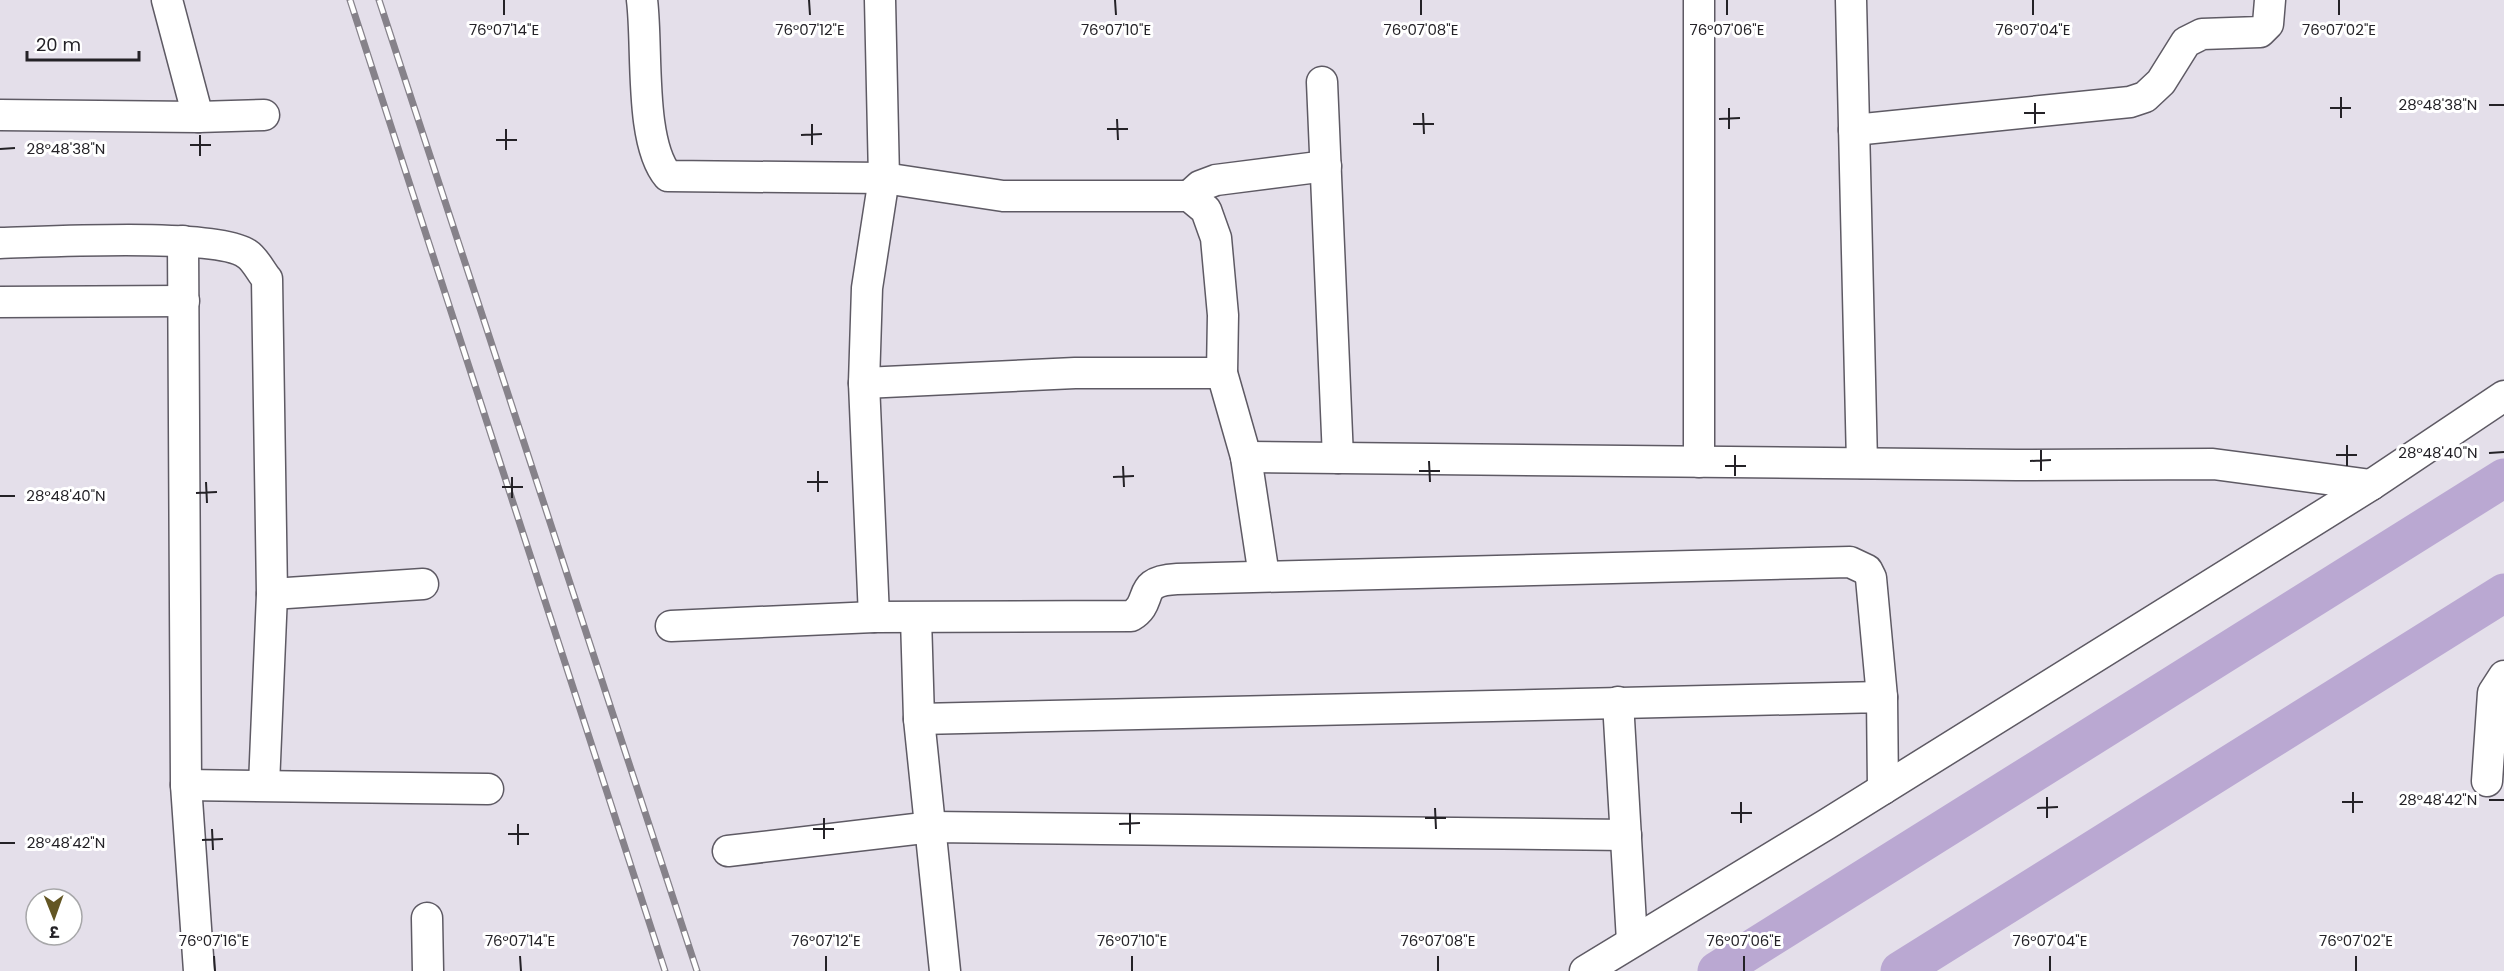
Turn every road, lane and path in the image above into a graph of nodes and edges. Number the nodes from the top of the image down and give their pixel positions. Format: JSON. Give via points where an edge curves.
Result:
{"nodes":[{"id":1,"x":167,"y":0,"type":"edge"},
{"id":2,"x":642,"y":0,"type":"edge"},
{"id":3,"x":880,"y":0,"type":"edge"},
{"id":4,"x":1699,"y":0,"type":"edge"},
{"id":5,"x":1851,"y":0,"type":"edge"},
{"id":6,"x":2270,"y":0,"type":"edge"},
{"id":7,"x":1322,"y":81,"type":"dead end"},
{"id":8,"x":0,"y":115,"type":"edge"},
{"id":9,"x":264,"y":115,"type":"dead end"},
{"id":10,"x":198,"y":117,"type":"junction"},
{"id":11,"x":1854,"y":130,"type":"junction"},
{"id":12,"x":1326,"y":166,"type":"junction"},
{"id":13,"x":884,"y":178,"type":"junction"},
{"id":14,"x":1190,"y":196,"type":"junction"},
{"id":15,"x":183,"y":241,"type":"junction"},
{"id":16,"x":0,"y":243,"type":"edge"},
{"id":17,"x":184,"y":301,"type":"junction"},
{"id":18,"x":0,"y":302,"type":"edge"},
{"id":19,"x":1222,"y":373,"type":"junction"},
{"id":20,"x":864,"y":383,"type":"junction"},
{"id":21,"x":2504,"y":396,"type":"edge"},
{"id":22,"x":1246,"y":457,"type":"junction"},
{"id":23,"x":1338,"y":458,"type":"junction"},
{"id":24,"x":1699,"y":462,"type":"junction"},
{"id":25,"x":1862,"y":463,"type":"junction"},
{"id":26,"x":2371,"y":485,"type":"junction"},
{"id":27,"x":1264,"y":576,"type":"junction"},
{"id":28,"x":423,"y":584,"type":"dead end"},
{"id":29,"x":272,"y":594,"type":"junction"},
{"id":30,"x":874,"y":617,"type":"junction"},
{"id":31,"x":915,"y":618,"type":"junction"},
{"id":32,"x":671,"y":626,"type":"dead end"},
{"id":33,"x":2504,"y":676,"type":"edge"},
{"id":34,"x":1882,"y":698,"type":"junction"},
{"id":35,"x":1618,"y":702,"type":"junction"},
{"id":36,"x":919,"y":719,"type":"junction"},
{"id":37,"x":2487,"y":781,"type":"dead end"},
{"id":38,"x":186,"y":785,"type":"junction"},
{"id":39,"x":264,"y":785,"type":"junction"},
{"id":40,"x":489,"y":789,"type":"dead end"},
{"id":41,"x":1882,"y":789,"type":"junction"},
{"id":42,"x":932,"y":827,"type":"junction"},
{"id":43,"x":1626,"y":835,"type":"junction"},
{"id":44,"x":728,"y":851,"type":"dead end"},
{"id":45,"x":428,"y":918,"type":"dead end"},
{"id":46,"x":1632,"y":941,"type":"junction"},
{"id":47,"x":199,"y":971,"type":"edge"},
{"id":48,"x":428,"y":971,"type":"edge"},
{"id":49,"x":945,"y":971,"type":"edge"},
{"id":50,"x":1585,"y":971,"type":"edge"}],
"edges":[{"from":1,"to":10,"type":"street"},
{"from":2,"to":13,"type":"street","via":[[651,140],[658,164],[668,176]]},
{"from":3,"to":13,"type":"street"},
{"from":4,"to":24,"type":"street"},
{"from":5,"to":11,"type":"street"},
{"from":6,"to":11,"type":"street","via":[[2268,24],[2260,32],[2202,34],[2186,42],[2161,82],[2145,97],[2130,102]]},
{"from":7,"to":12,"type":"street"},
{"from":8,"to":10,"type":"street"},
{"from":9,"to":10,"type":"street"},
{"from":11,"to":25,"type":"street"},
{"from":12,"to":14,"type":"street","via":[[1216,180],[1200,186]]},
{"from":12,"to":23,"type":"street"},
{"from":13,"to":14,"type":"street","via":[[1003,196]]},
{"from":13,"to":20,"type":"street","via":[[867,288]]},
{"from":14,"to":19,"type":"street","via":[[1206,210],[1216,238],[1224,315]]},
{"from":15,"to":16,"type":"street"},
{"from":15,"to":17,"type":"street"},
{"from":15,"to":29,"type":"street","via":[[219,244],[247,254],[267,279]]},
{"from":17,"to":18,"type":"street"},
{"from":17,"to":38,"type":"street"},
{"from":19,"to":20,"type":"street","via":[[1075,373]]},
{"from":19,"to":22,"type":"street"},
{"from":20,"to":30,"type":"street"},
{"from":21,"to":26,"type":"street"},
{"from":22,"to":23,"type":"street"},
{"from":22,"to":27,"type":"street"},
{"from":23,"to":24,"type":"street"},
{"from":24,"to":25,"type":"street"},
{"from":25,"to":26,"type":"street","via":[[2213,464]]},
{"from":26,"to":41,"type":"street"},
{"from":27,"to":31,"type":"street","via":[[1160,580],[1146,592],[1139,610],[1131,616]]},
{"from":27,"to":34,"type":"street","via":[[1851,562],[1867,570],[1871,578]]},
{"from":28,"to":29,"type":"street"},
{"from":29,"to":39,"type":"street"},
{"from":30,"to":31,"type":"street"},
{"from":30,"to":32,"type":"street"},
{"from":31,"to":36,"type":"street"},
{"from":33,"to":37,"type":"street","via":[[2493,693]]},
{"from":34,"to":35,"type":"street"},
{"from":34,"to":41,"type":"street"},
{"from":35,"to":36,"type":"street"},
{"from":35,"to":43,"type":"street"},
{"from":36,"to":42,"type":"street"},
{"from":38,"to":39,"type":"street"},
{"from":38,"to":47,"type":"street"},
{"from":39,"to":40,"type":"street"},
{"from":41,"to":46,"type":"street"},
{"from":42,"to":43,"type":"street"},
{"from":42,"to":44,"type":"street"},
{"from":42,"to":49,"type":"street"},
{"from":43,"to":46,"type":"street"},
{"from":45,"to":48,"type":"street"},
{"from":46,"to":50,"type":"street"}]}
